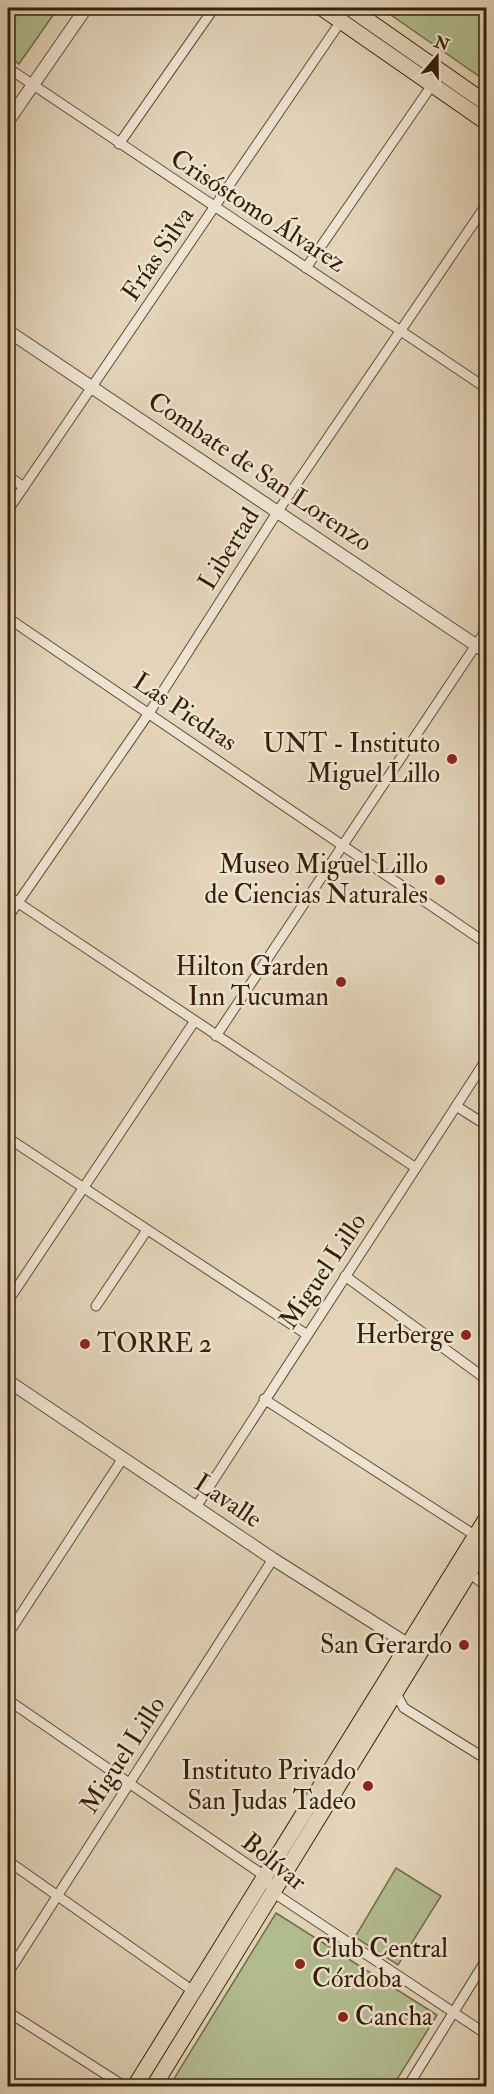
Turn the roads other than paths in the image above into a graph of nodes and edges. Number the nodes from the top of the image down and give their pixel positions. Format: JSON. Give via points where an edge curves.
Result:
{"nodes":[{"id":1,"x":86,"y":8,"type":"edge"},
{"id":2,"x":214,"y":8,"type":"edge"},
{"id":3,"x":322,"y":8,"type":"edge"},
{"id":4,"x":350,"y":8,"type":"edge"},
{"id":5,"x":341,"y":21,"type":"junction"},
{"id":6,"x":8,"y":68,"type":"edge"},
{"id":7,"x":432,"y":85,"type":"junction"},
{"id":8,"x":32,"y":86,"type":"junction"},
{"id":9,"x":486,"y":103,"type":"edge"},
{"id":10,"x":8,"y":121,"type":"edge"},
{"id":11,"x":486,"y":122,"type":"edge"},
{"id":12,"x":119,"y":144,"type":"junction"},
{"id":13,"x":486,"y":205,"type":"edge"},
{"id":14,"x":215,"y":208,"type":"junction"},
{"id":15,"x":306,"y":268,"type":"junction"},
{"id":16,"x":401,"y":330,"type":"junction"},
{"id":17,"x":8,"y":331,"type":"edge"},
{"id":18,"x":92,"y":387,"type":"junction"},
{"id":19,"x":486,"y":388,"type":"edge"},
{"id":20,"x":8,"y":476,"type":"edge"},
{"id":21,"x":24,"y":487,"type":"junction"},
{"id":22,"x":8,"y":510,"type":"edge"},
{"id":23,"x":278,"y":511,"type":"junction"},
{"id":24,"x":8,"y":618,"type":"edge"},
{"id":25,"x":486,"y":630,"type":"edge"},
{"id":26,"x":482,"y":649,"type":"edge"},
{"id":27,"x":149,"y":713,"type":"junction"},
{"id":28,"x":344,"y":847,"type":"junction"},
{"id":29,"x":8,"y":896,"type":"edge"},
{"id":30,"x":17,"y":903,"type":"junction"},
{"id":31,"x":8,"y":917,"type":"edge"},
{"id":32,"x":486,"y":943,"type":"edge"},
{"id":33,"x":194,"y":1022,"type":"junction"},
{"id":34,"x":216,"y":1036,"type":"junction"},
{"id":35,"x":486,"y":1060,"type":"edge"},
{"id":36,"x":456,"y":1106,"type":"junction"},
{"id":37,"x":486,"y":1125,"type":"edge"},
{"id":38,"x":8,"y":1138,"type":"edge"},
{"id":39,"x":416,"y":1168,"type":"junction"},
{"id":40,"x":82,"y":1188,"type":"junction"},
{"id":41,"x":147,"y":1230,"type":"junction"},
{"id":42,"x":345,"y":1276,"type":"junction"},
{"id":43,"x":8,"y":1301,"type":"edge"},
{"id":44,"x":96,"y":1306,"type":"dead end"},
{"id":45,"x":306,"y":1334,"type":"junction"},
{"id":46,"x":486,"y":1379,"type":"edge"},
{"id":47,"x":8,"y":1381,"type":"edge"},
{"id":48,"x":264,"y":1399,"type":"junction"},
{"id":49,"x":123,"y":1458,"type":"junction"},
{"id":50,"x":196,"y":1507,"type":"junction"},
{"id":51,"x":486,"y":1520,"type":"edge"},
{"id":52,"x":481,"y":1540,"type":"edge"},
{"id":53,"x":273,"y":1559,"type":"junction"},
{"id":54,"x":469,"y":1573,"type":"junction"},
{"id":55,"x":486,"y":1586,"type":"edge"},
{"id":56,"x":8,"y":1634,"type":"edge"},
{"id":57,"x":427,"y":1641,"type":"junction"},
{"id":58,"x":409,"y":1645,"type":"junction"},
{"id":59,"x":390,"y":1674,"type":"junction"},
{"id":60,"x":395,"y":1694,"type":"junction"},
{"id":61,"x":8,"y":1700,"type":"edge"},
{"id":62,"x":486,"y":1759,"type":"edge"},
{"id":63,"x":131,"y":1783,"type":"junction"},
{"id":64,"x":8,"y":1861,"type":"edge"},
{"id":65,"x":266,"y":1877,"type":"junction"},
{"id":66,"x":274,"y":1893,"type":"junction"},
{"id":67,"x":58,"y":1895,"type":"junction"},
{"id":68,"x":486,"y":1960,"type":"edge"},
{"id":69,"x":8,"y":1973,"type":"edge"},
{"id":70,"x":193,"y":1991,"type":"junction"},
{"id":71,"x":8,"y":2012,"type":"edge"},
{"id":72,"x":454,"y":2013,"type":"junction"},
{"id":73,"x":486,"y":2034,"type":"edge"},
{"id":74,"x":124,"y":2086,"type":"edge"},
{"id":75,"x":135,"y":2086,"type":"edge"},
{"id":76,"x":154,"y":2086,"type":"edge"},
{"id":77,"x":408,"y":2086,"type":"edge"}],
"edges":[{"from":1,"to":8,"type":"street"},
{"from":2,"to":12,"type":"street"},
{"from":3,"to":5,"type":"main road"},
{"from":4,"to":9,"type":"main road"},
{"from":5,"to":7,"type":"main road"},
{"from":5,"to":14,"type":"street","name":"Frías Silva"},
{"from":6,"to":8,"type":"street","name":"Crisóstomo Álvarez"},
{"from":7,"to":11,"type":"main road"},
{"from":7,"to":15,"type":"street"},
{"from":8,"to":10,"type":"street"},
{"from":8,"to":12,"type":"street","name":"Crisóstomo Álvarez"},
{"from":12,"to":14,"type":"street","name":"Crisóstomo Álvarez"},
{"from":13,"to":16,"type":"street","name":"Libertad"},
{"from":14,"to":15,"type":"street","name":"Crisóstomo Álvarez"},
{"from":14,"to":18,"type":"street","name":"Frías Silva"},
{"from":15,"to":16,"type":"street","name":"Crisóstomo Álvarez"},
{"from":16,"to":19,"type":"street","name":"Crisóstomo Álvarez"},
{"from":16,"to":23,"type":"street","name":"Libertad"},
{"from":17,"to":18,"type":"street","name":"Combate de San Lorenzo"},
{"from":18,"to":21,"type":"street","name":"Frías Silva"},
{"from":18,"to":23,"type":"street","name":"Combate de San Lorenzo"},
{"from":20,"to":21,"type":"street"},
{"from":21,"to":22,"type":"street","name":"Frías Silva"},
{"from":23,"to":26,"type":"street","name":"Combate de San Lorenzo"},
{"from":23,"to":27,"type":"street","name":"Libertad"},
{"from":24,"to":27,"type":"street","name":"Las Piedras"},
{"from":25,"to":26,"type":"street"},
{"from":26,"to":28,"type":"street"},
{"from":27,"to":28,"type":"street","name":"Las Piedras"},
{"from":27,"to":30,"type":"street","name":"Libertad"},
{"from":28,"to":32,"type":"street","name":"Las Piedras"},
{"from":28,"to":34,"type":"street"},
{"from":29,"to":30,"type":"street"},
{"from":30,"to":31,"type":"street","name":"Libertad"},
{"from":30,"to":33,"type":"street"},
{"from":33,"to":34,"type":"street"},
{"from":33,"to":40,"type":"street"},
{"from":34,"to":39,"type":"street"},
{"from":35,"to":36,"type":"street","name":"Miguel Lillo"},
{"from":36,"to":37,"type":"street"},
{"from":36,"to":39,"type":"street","name":"Miguel Lillo"},
{"from":38,"to":40,"type":"street"},
{"from":39,"to":42,"type":"street","name":"Miguel Lillo"},
{"from":40,"to":41,"type":"street"},
{"from":40,"to":43,"type":"street"},
{"from":41,"to":44,"type":"street"},
{"from":41,"to":45,"type":"street"},
{"from":42,"to":45,"type":"street","name":"Miguel Lillo"},
{"from":42,"to":46,"type":"street"},
{"from":45,"to":48,"type":"street","name":"Miguel Lillo"},
{"from":47,"to":49,"type":"street","name":"Lavalle"},
{"from":48,"to":50,"type":"street","name":"Miguel Lillo"},
{"from":48,"to":52,"type":"street"},
{"from":49,"to":50,"type":"street","name":"Lavalle"},
{"from":49,"to":56,"type":"street"},
{"from":50,"to":53,"type":"street","name":"Lavalle"},
{"from":51,"to":52,"type":"main road"},
{"from":52,"to":54,"type":"main road"},
{"from":52,"to":58,"type":"main road"},
{"from":53,"to":58,"type":"street","name":"Lavalle"},
{"from":53,"to":63,"type":"street","name":"Miguel Lillo"},
{"from":54,"to":55,"type":"street"},
{"from":54,"to":57,"type":"main road"},
{"from":57,"to":58,"type":"street"},
{"from":57,"to":60,"type":"main road"},
{"from":58,"to":59,"type":"main road"},
{"from":59,"to":60,"type":"street"},
{"from":59,"to":65,"type":"main road"},
{"from":60,"to":62,"type":"street","via":[[404,1708]]},
{"from":60,"to":66,"type":"main road"},
{"from":61,"to":63,"type":"street","name":"Bolívar"},
{"from":63,"to":65,"type":"street","name":"Bolívar"},
{"from":63,"to":67,"type":"street","name":"Miguel Lillo"},
{"from":64,"to":67,"type":"street"},
{"from":65,"to":66,"type":"street","name":"Bolívar"},
{"from":65,"to":70,"type":"main road"},
{"from":66,"to":72,"type":"street","name":"Bolívar"},
{"from":66,"to":76,"type":"main road"},
{"from":67,"to":69,"type":"street","name":"Miguel Lillo"},
{"from":67,"to":70,"type":"street"},
{"from":68,"to":72,"type":"street"},
{"from":70,"to":75,"type":"main road"},
{"from":71,"to":74,"type":"street"},
{"from":72,"to":73,"type":"street","name":"Bolívar"},
{"from":72,"to":77,"type":"street"}]}
